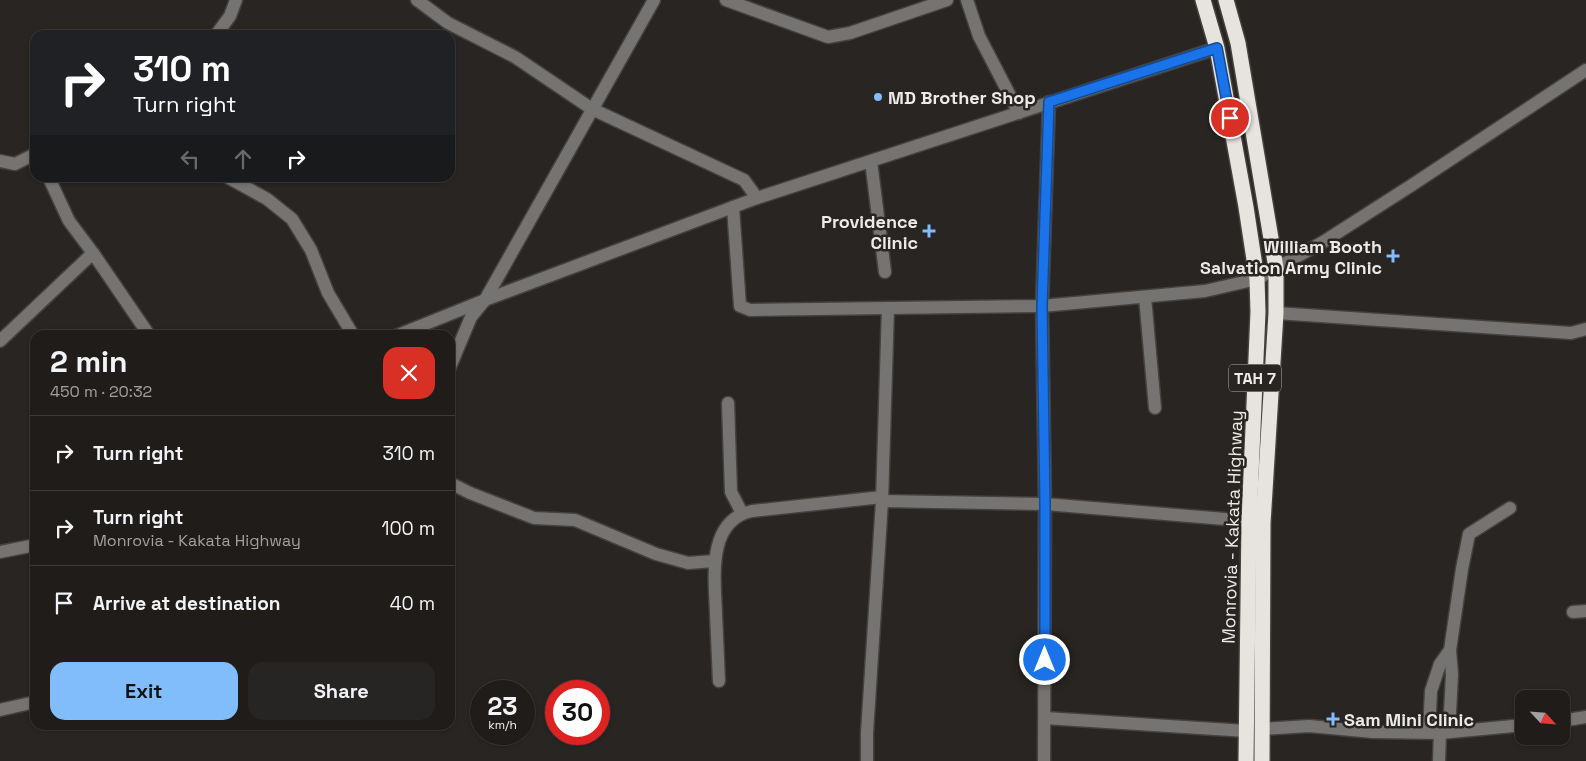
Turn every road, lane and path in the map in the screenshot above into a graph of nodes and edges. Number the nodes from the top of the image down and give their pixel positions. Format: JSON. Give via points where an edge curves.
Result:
{"nodes":[{"id":1,"x":236,"y":0,"type":"edge"},
{"id":2,"x":417,"y":0,"type":"edge"},
{"id":3,"x":654,"y":0,"type":"edge"},
{"id":4,"x":726,"y":0,"type":"edge"},
{"id":5,"x":947,"y":0,"type":"edge"},
{"id":6,"x":967,"y":0,"type":"edge"},
{"id":7,"x":1203,"y":0,"type":"edge"},
{"id":8,"x":1226,"y":0,"type":"edge"},
{"id":9,"x":220,"y":30,"type":"edge"},
{"id":10,"x":1217,"y":48,"type":"junction"},
{"id":11,"x":1586,"y":70,"type":"edge"},
{"id":12,"x":1049,"y":102,"type":"junction"},
{"id":13,"x":592,"y":109,"type":"junction"},
{"id":14,"x":1019,"y":113,"type":"junction"},
{"id":15,"x":30,"y":156,"type":"edge"},
{"id":16,"x":0,"y":161,"type":"edge"},
{"id":17,"x":871,"y":161,"type":"junction"},
{"id":18,"x":51,"y":182,"type":"edge"},
{"id":19,"x":237,"y":182,"type":"edge"},
{"id":20,"x":757,"y":198,"type":"junction"},
{"id":21,"x":733,"y":207,"type":"junction"},
{"id":22,"x":93,"y":253,"type":"junction"},
{"id":23,"x":1276,"y":268,"type":"junction"},
{"id":24,"x":885,"y":272,"type":"dead end"},
{"id":25,"x":1257,"y":279,"type":"junction"},
{"id":26,"x":1145,"y":297,"type":"junction"},
{"id":27,"x":485,"y":300,"type":"junction"},
{"id":28,"x":1042,"y":306,"type":"junction"},
{"id":29,"x":888,"y":308,"type":"junction"},
{"id":30,"x":1276,"y":312,"type":"junction"},
{"id":31,"x":1586,"y":329,"type":"edge"},
{"id":32,"x":145,"y":330,"type":"edge"},
{"id":33,"x":350,"y":330,"type":"edge"},
{"id":34,"x":410,"y":330,"type":"edge"},
{"id":35,"x":0,"y":341,"type":"edge"},
{"id":36,"x":455,"y":356,"type":"edge"},
{"id":37,"x":728,"y":403,"type":"dead end"},
{"id":38,"x":1155,"y":408,"type":"dead end"},
{"id":39,"x":455,"y":486,"type":"edge"},
{"id":40,"x":882,"y":499,"type":"junction"},
{"id":41,"x":1045,"y":504,"type":"junction"},
{"id":42,"x":1510,"y":508,"type":"dead end"},
{"id":43,"x":742,"y":513,"type":"junction"},
{"id":44,"x":1249,"y":521,"type":"junction"},
{"id":45,"x":30,"y":546,"type":"edge"},
{"id":46,"x":0,"y":552,"type":"edge"},
{"id":47,"x":714,"y":561,"type":"junction"},
{"id":48,"x":1586,"y":611,"type":"edge"},
{"id":49,"x":1573,"y":612,"type":"dead end"},
{"id":50,"x":1450,"y":650,"type":"junction"},
{"id":51,"x":719,"y":681,"type":"dead end"},
{"id":52,"x":30,"y":703,"type":"edge"},
{"id":53,"x":0,"y":710,"type":"edge"},
{"id":54,"x":1586,"y":717,"type":"edge"},
{"id":55,"x":1045,"y":718,"type":"junction"},
{"id":56,"x":1570,"y":720,"type":"edge"},
{"id":57,"x":1515,"y":725,"type":"edge"},
{"id":58,"x":1262,"y":729,"type":"junction"},
{"id":59,"x":1246,"y":731,"type":"junction"},
{"id":60,"x":1439,"y":732,"type":"junction"},
{"id":61,"x":867,"y":761,"type":"edge"},
{"id":62,"x":1044,"y":761,"type":"edge"},
{"id":63,"x":1246,"y":761,"type":"edge"},
{"id":64,"x":1262,"y":761,"type":"edge"},
{"id":65,"x":1439,"y":761,"type":"edge"}],
"edges":[{"from":1,"to":9,"type":"street"},
{"from":2,"to":13,"type":"street","via":[[448,22],[515,57]]},
{"from":3,"to":13,"type":"street"},
{"from":4,"to":5,"type":"street","via":[[828,37],[850,33]]},
{"from":6,"to":14,"type":"street","via":[[979,36]]},
{"from":7,"to":10,"type":"highway","name":"Monrovia - Kakata Highway","number":"TAH 7"},
{"from":8,"to":23,"type":"highway","name":"Monrovia - Kakata Highway","number":"TAH 7","via":[[1238,42]]},
{"from":10,"to":12,"type":"street"},
{"from":10,"to":25,"type":"highway","name":"Monrovia - Kakata Highway","number":"TAH 7"},
{"from":11,"to":23,"type":"street","via":[[1323,242]]},
{"from":12,"to":14,"type":"street"},
{"from":12,"to":28,"type":"street"},
{"from":13,"to":20,"type":"street","via":[[744,180]]},
{"from":13,"to":27,"type":"street"},
{"from":14,"to":17,"type":"street"},
{"from":15,"to":16,"type":"street","via":[[15,164]]},
{"from":17,"to":20,"type":"street"},
{"from":17,"to":24,"type":"street"},
{"from":18,"to":22,"type":"street","via":[[68,221]]},
{"from":19,"to":33,"type":"street","via":[[267,199],[292,219]]},
{"from":20,"to":21,"type":"street"},
{"from":21,"to":27,"type":"street"},
{"from":21,"to":29,"type":"street","via":[[740,306],[750,310]]},
{"from":22,"to":32,"type":"street"},
{"from":22,"to":35,"type":"street"},
{"from":23,"to":25,"type":"street"},
{"from":23,"to":30,"type":"highway","name":"Monrovia - Kakata Highway","number":"TAH 7"},
{"from":25,"to":26,"type":"street","via":[[1205,292]]},
{"from":25,"to":44,"type":"highway","name":"Monrovia - Kakata Highway","number":"TAH 7"},
{"from":26,"to":28,"type":"street"},
{"from":26,"to":38,"type":"street"},
{"from":27,"to":34,"type":"street"},
{"from":27,"to":36,"type":"street","via":[[471,317]]},
{"from":28,"to":29,"type":"street"},
{"from":28,"to":41,"type":"street"},
{"from":29,"to":40,"type":"street"},
{"from":30,"to":31,"type":"street","via":[[1571,332]]},
{"from":30,"to":58,"type":"highway","name":"Monrovia - Kakata Highway","number":"TAH 7","via":[[1263,523]]},
{"from":37,"to":43,"type":"street","via":[[731,492]]},
{"from":39,"to":47,"type":"street","via":[[534,518],[575,520],[656,554],[688,563]]},
{"from":40,"to":41,"type":"street"},
{"from":40,"to":43,"type":"street"},
{"from":40,"to":61,"type":"street"},
{"from":41,"to":44,"type":"street"},
{"from":41,"to":55,"type":"street"},
{"from":42,"to":50,"type":"street","via":[[1469,534]]},
{"from":43,"to":47,"type":"street","via":[[724,532]]},
{"from":44,"to":59,"type":"highway","name":"Monrovia - Kakata Highway","number":"TAH 7"},
{"from":45,"to":46,"type":"street"},
{"from":47,"to":51,"type":"street"},
{"from":48,"to":49,"type":"street"},
{"from":50,"to":60,"type":"street","via":[[1452,675]]},
{"from":50,"to":60,"type":"street","via":[[1440,664],[1431,691]]},
{"from":52,"to":53,"type":"street"},
{"from":54,"to":56,"type":"street"},
{"from":55,"to":59,"type":"street"},
{"from":55,"to":62,"type":"street"},
{"from":57,"to":60,"type":"street"},
{"from":58,"to":60,"type":"street","via":[[1309,726],[1373,732]]},
{"from":58,"to":64,"type":"highway","name":"Monrovia - Kakata Highway","number":"TAH 7"},
{"from":59,"to":63,"type":"highway","name":"Monrovia - Kakata Highway","number":"TAH 7"},
{"from":60,"to":65,"type":"street"}]}
